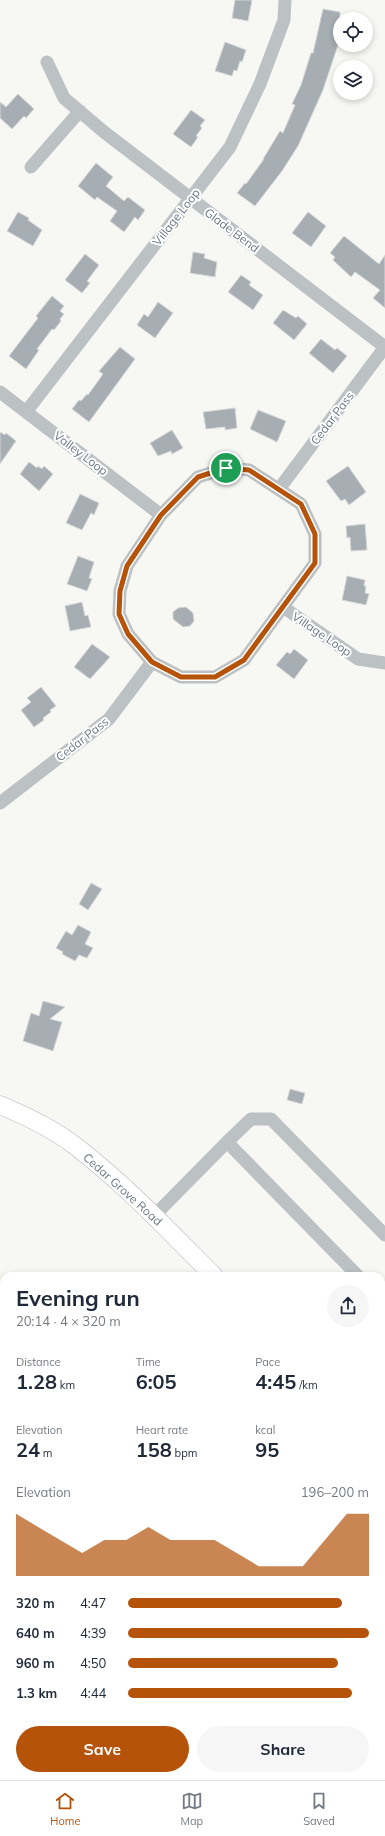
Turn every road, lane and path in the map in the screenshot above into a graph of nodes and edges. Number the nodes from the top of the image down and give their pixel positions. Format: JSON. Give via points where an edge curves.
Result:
{"nodes":[{"id":1,"x":285,"y":0,"type":"edge"},
{"id":2,"x":47,"y":62,"type":"dead end"},
{"id":3,"x":80,"y":111,"type":"junction"},
{"id":4,"x":31,"y":167,"type":"dead end"},
{"id":5,"x":190,"y":198,"type":"junction"},
{"id":6,"x":385,"y":347,"type":"edge"},
{"id":7,"x":0,"y":392,"type":"edge"},
{"id":8,"x":26,"y":412,"type":"junction"},
{"id":9,"x":279,"y":490,"type":"junction"},
{"id":10,"x":161,"y":515,"type":"junction"},
{"id":11,"x":283,"y":607,"type":"junction"},
{"id":12,"x":152,"y":662,"type":"junction"},
{"id":13,"x":385,"y":663,"type":"edge"},
{"id":14,"x":0,"y":803,"type":"edge"},
{"id":15,"x":0,"y":1104,"type":"edge"},
{"id":16,"x":227,"y":1142,"type":"junction"},
{"id":17,"x":154,"y":1216,"type":"junction"},
{"id":18,"x":385,"y":1235,"type":"edge"},
{"id":19,"x":210,"y":1272,"type":"edge"},
{"id":20,"x":354,"y":1272,"type":"edge"}],
"edges":[{"from":1,"to":5,"type":"street","name":"Village Loop","via":[[284,20],[260,84],[230,147]]},
{"from":2,"to":3,"type":"street","name":"Glade Bend","via":[[64,98]]},
{"from":3,"to":4,"type":"street"},
{"from":3,"to":5,"type":"street","name":"Glade Bend"},
{"from":5,"to":6,"type":"street","name":"Glade Bend"},
{"from":5,"to":8,"type":"street","name":"Village Loop"},
{"from":6,"to":9,"type":"street","name":"Cedar Pass"},
{"from":7,"to":8,"type":"street","name":"Valley Loop"},
{"from":8,"to":10,"type":"street","name":"Valley Loop"},
{"from":9,"to":10,"type":"street","via":[[249,470],[226,468],[198,477]]},
{"from":9,"to":11,"type":"street","via":[[301,504],[315,534],[315,563]]},
{"from":10,"to":12,"type":"street","via":[[127,566],[120,591],[119,614],[128,634]]},
{"from":11,"to":12,"type":"street","via":[[244,660],[215,677],[181,677]]},
{"from":11,"to":13,"type":"street","name":"Village Loop","via":[[358,658]]},
{"from":12,"to":14,"type":"street","name":"Cedar Pass","via":[[109,719]]},
{"from":15,"to":17,"type":"main road","name":"Cedar Grove Road","via":[[35,1121],[73,1145],[115,1178]]},
{"from":16,"to":17,"type":"street"},
{"from":16,"to":18,"type":"street","via":[[251,1119],[271,1120]]},
{"from":16,"to":20,"type":"street"},
{"from":17,"to":19,"type":"main road","name":"Cedar Grove Road"}]}
